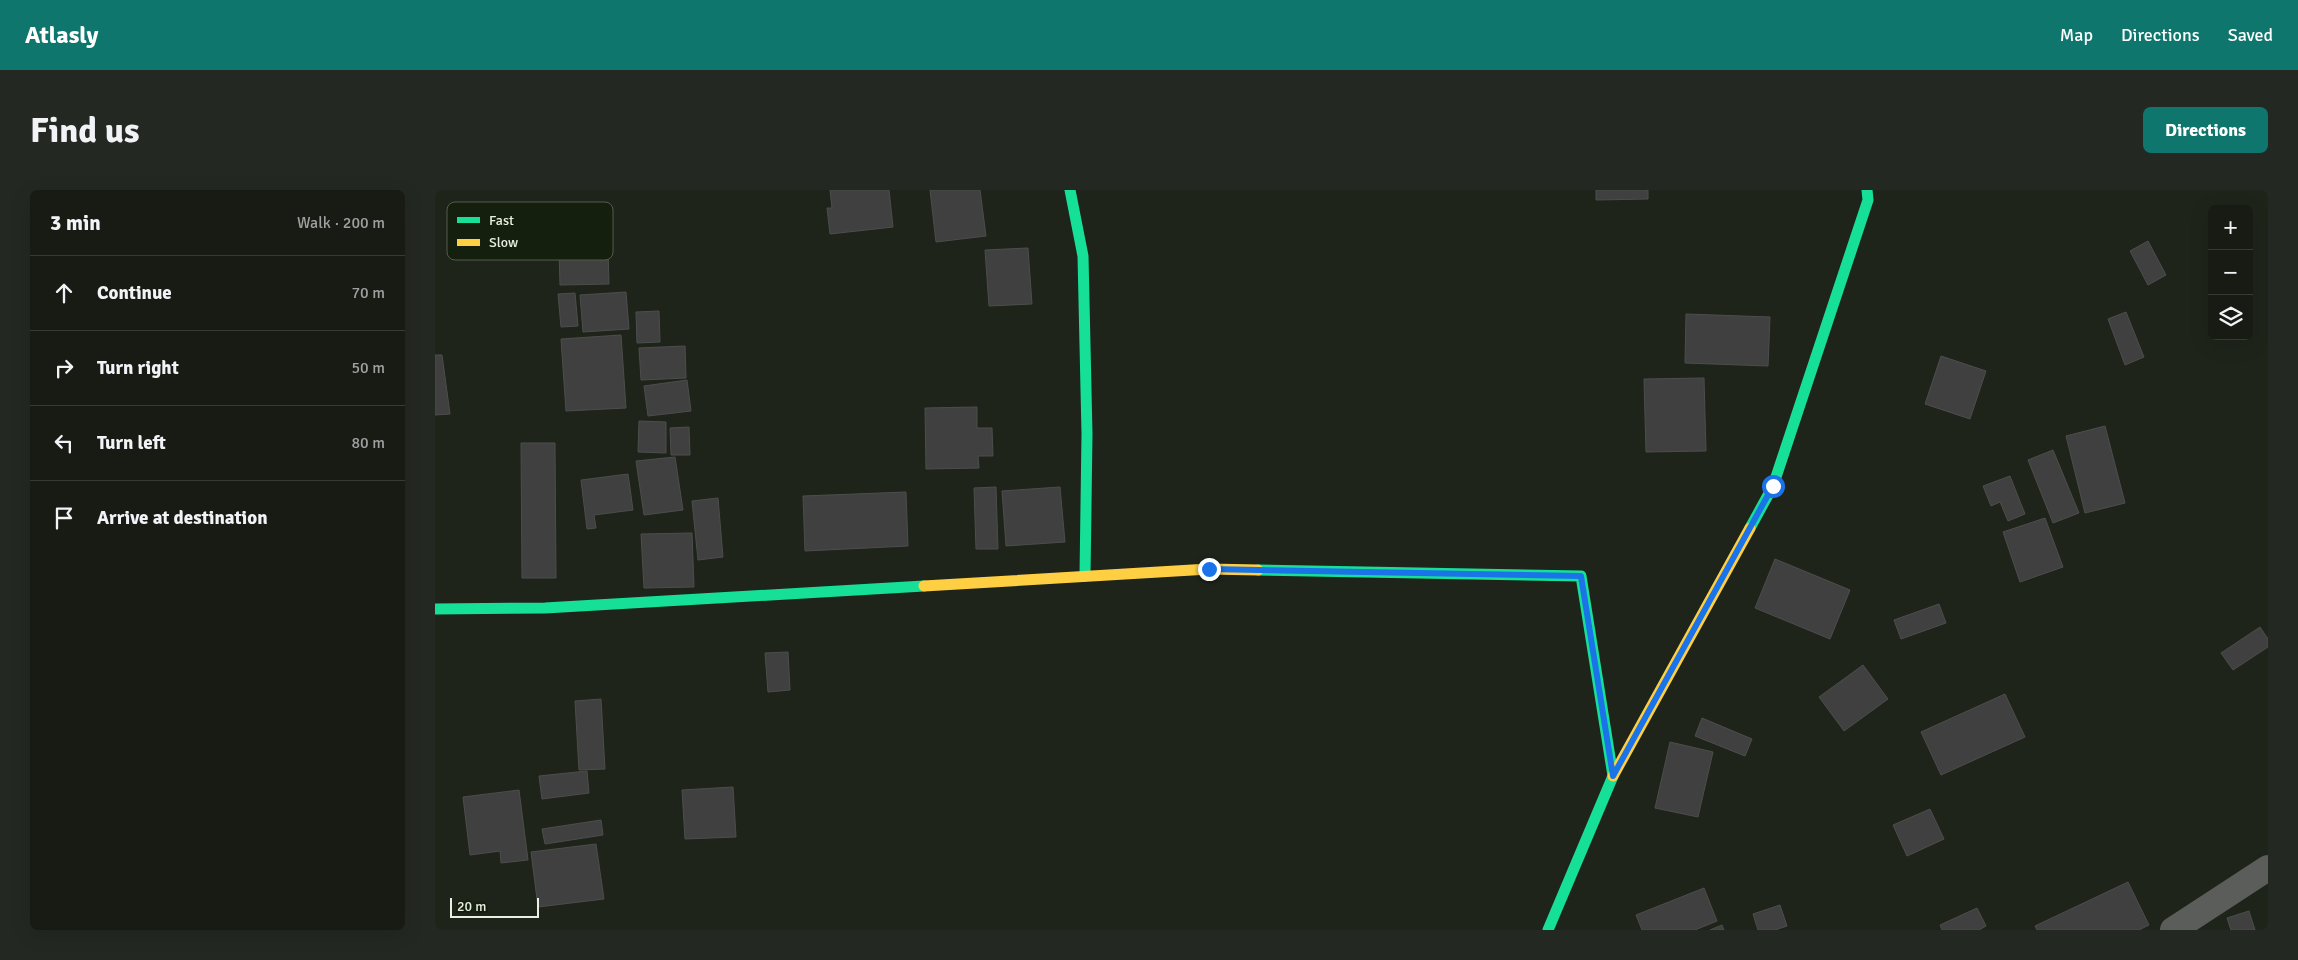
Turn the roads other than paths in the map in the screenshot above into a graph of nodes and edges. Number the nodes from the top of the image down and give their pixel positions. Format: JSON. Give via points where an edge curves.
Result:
{"nodes":[{"id":1,"x":1070,"y":190,"type":"edge"},
{"id":2,"x":1867,"y":190,"type":"edge"},
{"id":3,"x":1085,"y":576,"type":"junction"},
{"id":4,"x":435,"y":609,"type":"edge"},
{"id":5,"x":1613,"y":776,"type":"junction"},
{"id":6,"x":2268,"y":868,"type":"edge"},
{"id":7,"x":1548,"y":930,"type":"edge"},
{"id":8,"x":2173,"y":930,"type":"edge"}],
"edges":[{"from":1,"to":3,"type":"street","via":[[1083,256],[1087,434]]},
{"from":2,"to":5,"type":"street","via":[[1868,200],[1773,486]]},
{"from":3,"to":4,"type":"street","via":[[555,607]]},
{"from":3,"to":5,"type":"street","via":[[1209,569],[1581,576]]},
{"from":5,"to":7,"type":"street"},
{"from":6,"to":8,"type":"street"}]}
